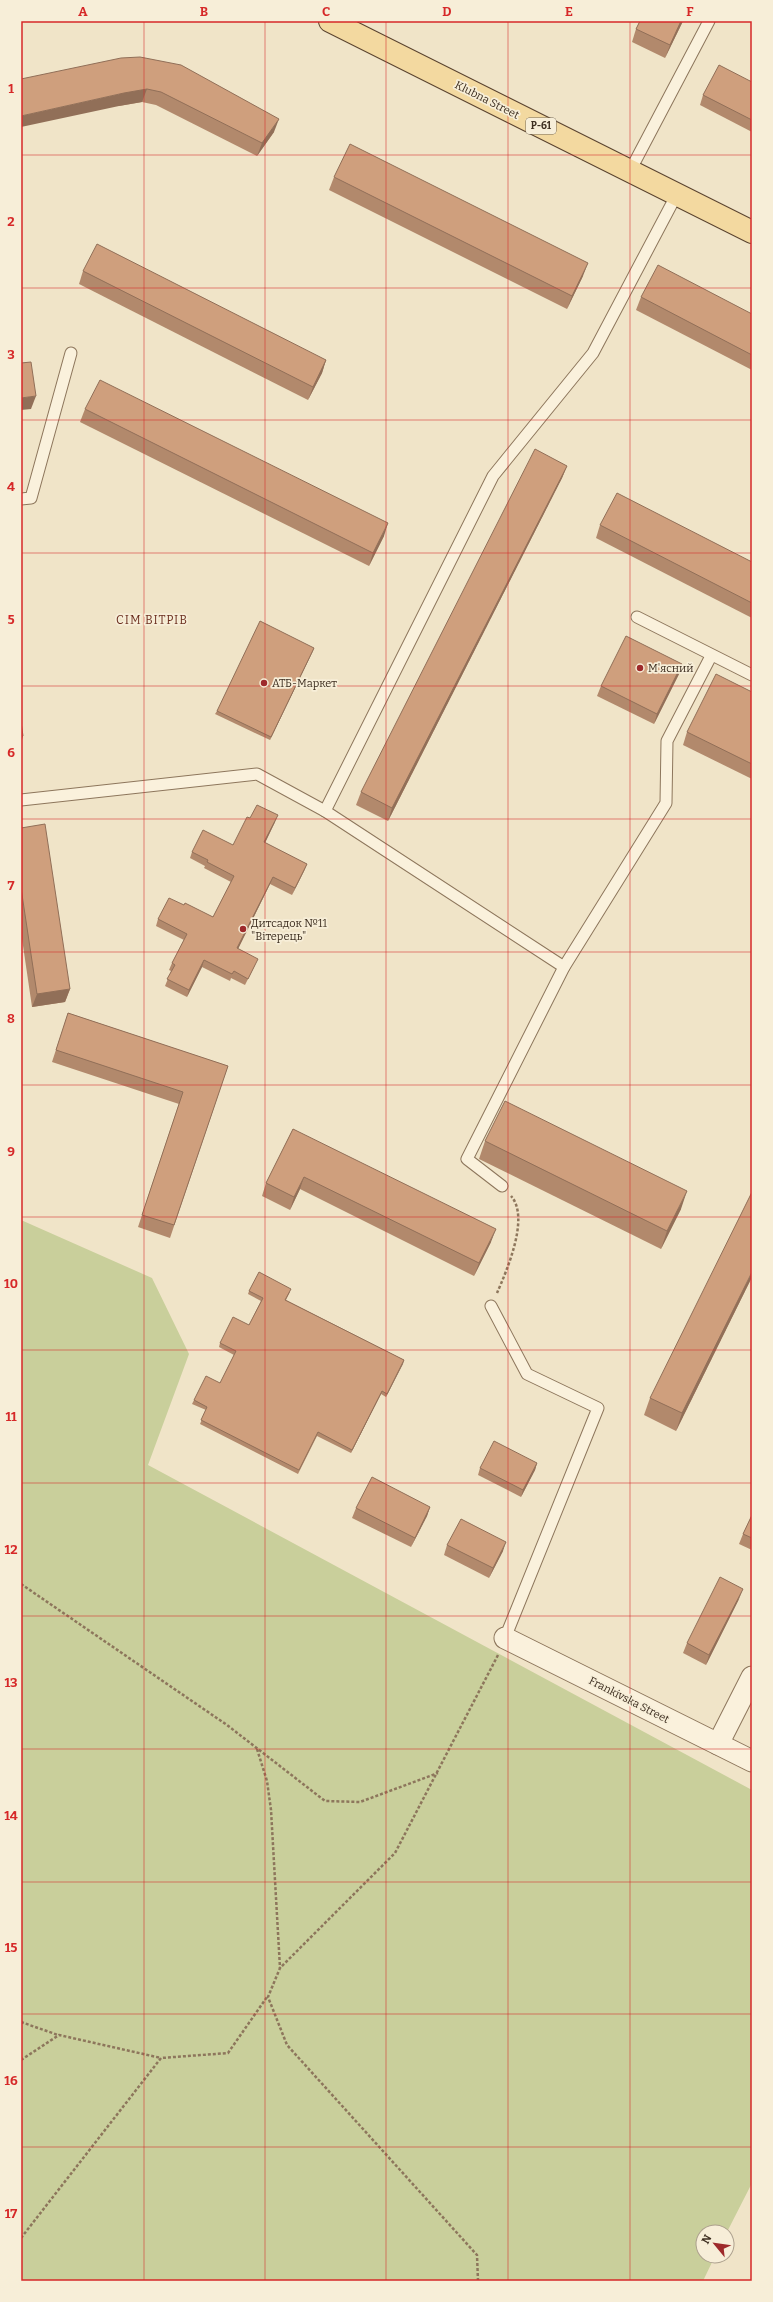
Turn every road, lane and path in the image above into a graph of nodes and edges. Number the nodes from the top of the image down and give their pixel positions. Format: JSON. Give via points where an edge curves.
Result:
{"nodes":[{"id":1,"x":330,"y":21,"type":"edge"},
{"id":2,"x":709,"y":21,"type":"edge"},
{"id":3,"x":630,"y":171,"type":"junction"},
{"id":4,"x":677,"y":194,"type":"junction"},
{"id":5,"x":752,"y":232,"type":"edge"},
{"id":6,"x":71,"y":353,"type":"dead end"},
{"id":7,"x":21,"y":499,"type":"edge"},
{"id":8,"x":637,"y":617,"type":"dead end"},
{"id":9,"x":711,"y":656,"type":"junction"},
{"id":10,"x":752,"y":675,"type":"edge"},
{"id":11,"x":21,"y":800,"type":"edge"},
{"id":12,"x":325,"y":811,"type":"junction"},
{"id":13,"x":564,"y":967,"type":"junction"},
{"id":14,"x":502,"y":1186,"type":"joint"},
{"id":15,"x":491,"y":1306,"type":"joint"},
{"id":16,"x":21,"y":1584,"type":"edge"},
{"id":17,"x":505,"y":1638,"type":"junction"},
{"id":18,"x":752,"y":1677,"type":"edge"},
{"id":19,"x":718,"y":1744,"type":"junction"},
{"id":20,"x":257,"y":1749,"type":"junction"},
{"id":21,"x":752,"y":1761,"type":"edge"},
{"id":22,"x":439,"y":1773,"type":"junction"},
{"id":23,"x":280,"y":1968,"type":"junction"},
{"id":24,"x":268,"y":1997,"type":"junction"},
{"id":25,"x":21,"y":2022,"type":"edge"},
{"id":26,"x":59,"y":2035,"type":"junction"},
{"id":27,"x":161,"y":2058,"type":"junction"},
{"id":28,"x":21,"y":2060,"type":"edge"},
{"id":29,"x":21,"y":2238,"type":"edge"},
{"id":30,"x":478,"y":2281,"type":"edge"}],
"edges":[{"from":1,"to":3,"type":"main road","name":"Klubna Street","number":"Р-61"},
{"from":2,"to":3,"type":"lane"},
{"from":3,"to":4,"type":"main road","name":"Klubna Street","number":"Р-61"},
{"from":4,"to":5,"type":"main road","name":"Klubna Street","number":"Р-61"},
{"from":4,"to":12,"type":"lane","via":[[593,353],[493,476]]},
{"from":6,"to":7,"type":"lane","via":[[31,498]]},
{"from":8,"to":9,"type":"lane"},
{"from":9,"to":10,"type":"lane"},
{"from":9,"to":13,"type":"lane","via":[[667,741],[666,803]]},
{"from":11,"to":12,"type":"lane","via":[[257,774]]},
{"from":12,"to":13,"type":"lane"},
{"from":13,"to":14,"type":"lane","via":[[467,1160]]},
{"from":14,"to":15,"type":"path","via":[[515,1201],[518,1233],[511,1261]]},
{"from":15,"to":17,"type":"lane","via":[[527,1374],[598,1408]]},
{"from":16,"to":20,"type":"path"},
{"from":17,"to":19,"type":"street","name":"Frankivska Street"},
{"from":17,"to":22,"type":"path"},
{"from":18,"to":19,"type":"street"},
{"from":19,"to":21,"type":"street","name":"Frankivska Street"},
{"from":20,"to":22,"type":"path","via":[[325,1801],[360,1802]]},
{"from":20,"to":23,"type":"path","via":[[267,1781],[271,1810]]},
{"from":22,"to":23,"type":"path","via":[[395,1854]]},
{"from":23,"to":24,"type":"path"},
{"from":24,"to":27,"type":"path","via":[[228,2053]]},
{"from":24,"to":30,"type":"path","via":[[287,2045],[477,2255]]},
{"from":25,"to":26,"type":"path"},
{"from":26,"to":27,"type":"path"},
{"from":26,"to":28,"type":"path"},
{"from":27,"to":29,"type":"path"}]}
